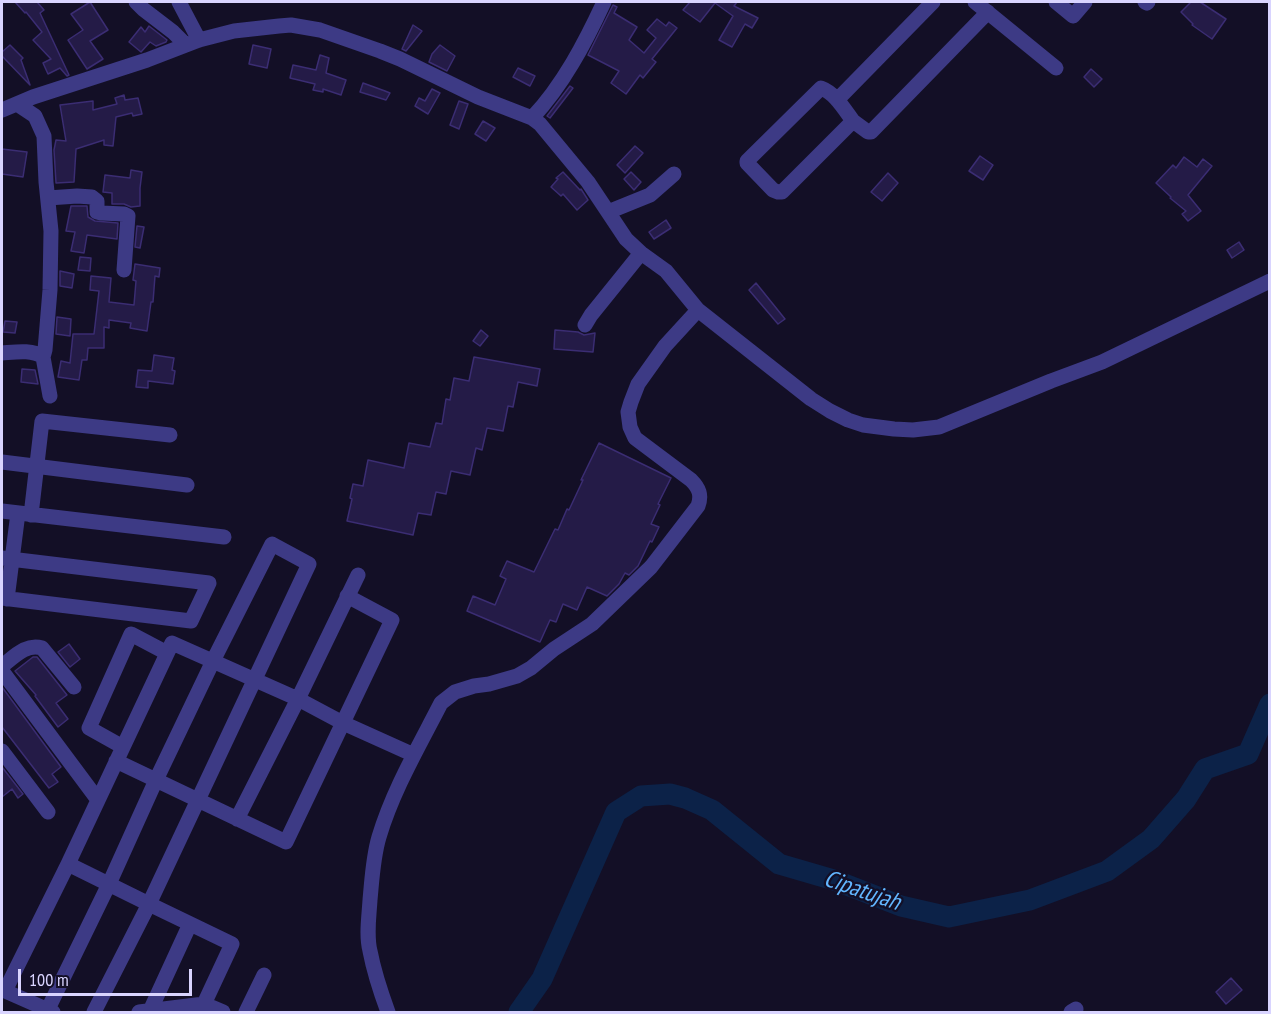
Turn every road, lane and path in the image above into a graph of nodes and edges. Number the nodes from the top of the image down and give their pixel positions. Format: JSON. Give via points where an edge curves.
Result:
{"nodes":[{"id":1,"x":136,"y":2,"type":"edge"},
{"id":2,"x":178,"y":2,"type":"edge"},
{"id":3,"x":604,"y":2,"type":"edge"},
{"id":4,"x":933,"y":2,"type":"edge"},
{"id":5,"x":975,"y":2,"type":"edge"},
{"id":6,"x":1056,"y":2,"type":"edge"},
{"id":7,"x":1085,"y":2,"type":"edge"},
{"id":8,"x":988,"y":12,"type":"junction"},
{"id":9,"x":192,"y":43,"type":"junction"},
{"id":10,"x":1056,"y":68,"type":"dead end"},
{"id":11,"x":837,"y":100,"type":"junction"},
{"id":12,"x":17,"y":104,"type":"junction"},
{"id":13,"x":2,"y":110,"type":"edge"},
{"id":14,"x":532,"y":118,"type":"junction"},
{"id":15,"x":853,"y":121,"type":"junction"},
{"id":16,"x":674,"y":174,"type":"dead end"},
{"id":17,"x":48,"y":198,"type":"junction"},
{"id":18,"x":608,"y":212,"type":"junction"},
{"id":19,"x":641,"y":253,"type":"junction"},
{"id":20,"x":123,"y":270,"type":"dead end"},
{"id":21,"x":1269,"y":281,"type":"edge"},
{"id":22,"x":698,"y":310,"type":"junction"},
{"id":23,"x":585,"y":325,"type":"dead end"},
{"id":24,"x":2,"y":353,"type":"edge"},
{"id":25,"x":43,"y":357,"type":"junction"},
{"id":26,"x":50,"y":396,"type":"dead end"},
{"id":27,"x":170,"y":435,"type":"dead end"},
{"id":28,"x":2,"y":462,"type":"edge"},
{"id":29,"x":37,"y":466,"type":"junction"},
{"id":30,"x":188,"y":485,"type":"dead end"},
{"id":31,"x":2,"y":511,"type":"edge"},
{"id":32,"x":24,"y":514,"type":"junction"},
{"id":33,"x":224,"y":537,"type":"dead end"},
{"id":34,"x":7,"y":558,"type":"edge"},
{"id":35,"x":358,"y":575,"type":"dead end"},
{"id":36,"x":347,"y":596,"type":"junction"},
{"id":37,"x":4,"y":598,"type":"edge"},
{"id":38,"x":167,"y":653,"type":"junction"},
{"id":39,"x":213,"y":661,"type":"junction"},
{"id":40,"x":2,"y":669,"type":"edge"},
{"id":41,"x":255,"y":680,"type":"junction"},
{"id":42,"x":74,"y":687,"type":"dead end"},
{"id":43,"x":298,"y":699,"type":"junction"},
{"id":44,"x":343,"y":723,"type":"junction"},
{"id":45,"x":2,"y":751,"type":"edge"},
{"id":46,"x":119,"y":754,"type":"junction"},
{"id":47,"x":414,"y":754,"type":"junction"},
{"id":48,"x":156,"y":780,"type":"junction"},
{"id":49,"x":98,"y":800,"type":"junction"},
{"id":50,"x":198,"y":800,"type":"junction"},
{"id":51,"x":48,"y":812,"type":"dead end"},
{"id":52,"x":237,"y":819,"type":"junction"},
{"id":53,"x":68,"y":864,"type":"junction"},
{"id":54,"x":109,"y":884,"type":"junction"},
{"id":55,"x":148,"y":904,"type":"junction"},
{"id":56,"x":190,"y":924,"type":"junction"},
{"id":57,"x":264,"y":975,"type":"dead end"},
{"id":58,"x":204,"y":1004,"type":"junction"},
{"id":59,"x":252,"y":1010,"type":"edge"},
{"id":60,"x":50,"y":1012,"type":"edge"},
{"id":61,"x":93,"y":1012,"type":"edge"},
{"id":62,"x":144,"y":1012,"type":"edge"},
{"id":63,"x":223,"y":1012,"type":"edge"},
{"id":64,"x":388,"y":1012,"type":"edge"}],
"edges":[{"from":1,"to":9,"type":"street"},
{"from":2,"to":9,"type":"street"},
{"from":3,"to":14,"type":"street","via":[[572,64]]},
{"from":4,"to":11,"type":"street"},
{"from":5,"to":8,"type":"street"},
{"from":6,"to":7,"type":"street","via":[[1073,16]]},
{"from":8,"to":10,"type":"street"},
{"from":8,"to":15,"type":"street","via":[[872,132]]},
{"from":9,"to":12,"type":"street"},
{"from":9,"to":14,"type":"street","via":[[234,31],[279,26],[320,30],[400,58],[478,97]]},
{"from":11,"to":15,"type":"street"},
{"from":11,"to":15,"type":"street","via":[[821,88],[747,164],[773,190],[782,192]]},
{"from":12,"to":13,"type":"street"},
{"from":12,"to":17,"type":"street","via":[[35,116],[44,136]]},
{"from":14,"to":18,"type":"street"},
{"from":16,"to":18,"type":"street","via":[[650,195]]},
{"from":17,"to":20,"type":"street","via":[[92,197],[97,201],[97,212],[128,216]]},
{"from":17,"to":25,"type":"street","via":[[50,290]]},
{"from":18,"to":19,"type":"street"},
{"from":19,"to":22,"type":"street","via":[[666,271]]},
{"from":19,"to":23,"type":"street"},
{"from":21,"to":22,"type":"street","via":[[1102,362],[939,427],[913,430],[863,424],[830,411]]},
{"from":22,"to":47,"type":"street","via":[[664,346],[638,384],[628,412],[635,438],[699,488],[698,506],[651,567],[592,624],[517,676],[455,692],[441,703]]},
{"from":24,"to":25,"type":"street","via":[[18,351]]},
{"from":25,"to":26,"type":"street"},
{"from":27,"to":29,"type":"street","via":[[42,421]]},
{"from":28,"to":29,"type":"street"},
{"from":29,"to":30,"type":"street"},
{"from":29,"to":32,"type":"street"},
{"from":31,"to":32,"type":"street"},
{"from":32,"to":33,"type":"street"},
{"from":32,"to":34,"type":"street"},
{"from":34,"to":37,"type":"street"},
{"from":34,"to":37,"type":"street","via":[[209,583],[191,621]]},
{"from":35,"to":36,"type":"street"},
{"from":36,"to":43,"type":"street"},
{"from":36,"to":44,"type":"street","via":[[392,620]]},
{"from":38,"to":39,"type":"street","via":[[172,643]]},
{"from":38,"to":46,"type":"street"},
{"from":38,"to":46,"type":"street","via":[[131,634],[89,728]]},
{"from":39,"to":41,"type":"street"},
{"from":39,"to":41,"type":"street","via":[[272,544],[309,564]]},
{"from":39,"to":48,"type":"street"},
{"from":40,"to":42,"type":"street","via":[[28,647],[42,648]]},
{"from":40,"to":49,"type":"street"},
{"from":41,"to":43,"type":"street"},
{"from":41,"to":50,"type":"street"},
{"from":43,"to":44,"type":"street"},
{"from":43,"to":52,"type":"street"},
{"from":44,"to":47,"type":"street"},
{"from":44,"to":52,"type":"street","via":[[286,842]]},
{"from":45,"to":51,"type":"street"},
{"from":46,"to":48,"type":"street"},
{"from":46,"to":49,"type":"street"},
{"from":47,"to":64,"type":"street","via":[[388,811],[373,876],[369,946]]},
{"from":48,"to":50,"type":"street"},
{"from":48,"to":54,"type":"street"},
{"from":49,"to":53,"type":"street"},
{"from":50,"to":52,"type":"street"},
{"from":50,"to":55,"type":"street"},
{"from":53,"to":54,"type":"street"},
{"from":53,"to":60,"type":"street","via":[[5,991]]},
{"from":54,"to":55,"type":"street"},
{"from":54,"to":60,"type":"street"},
{"from":55,"to":56,"type":"street"},
{"from":55,"to":61,"type":"street"},
{"from":56,"to":58,"type":"street","via":[[232,944]]},
{"from":56,"to":62,"type":"street"},
{"from":57,"to":59,"type":"street"},
{"from":58,"to":62,"type":"street"},
{"from":58,"to":63,"type":"street"}]}
